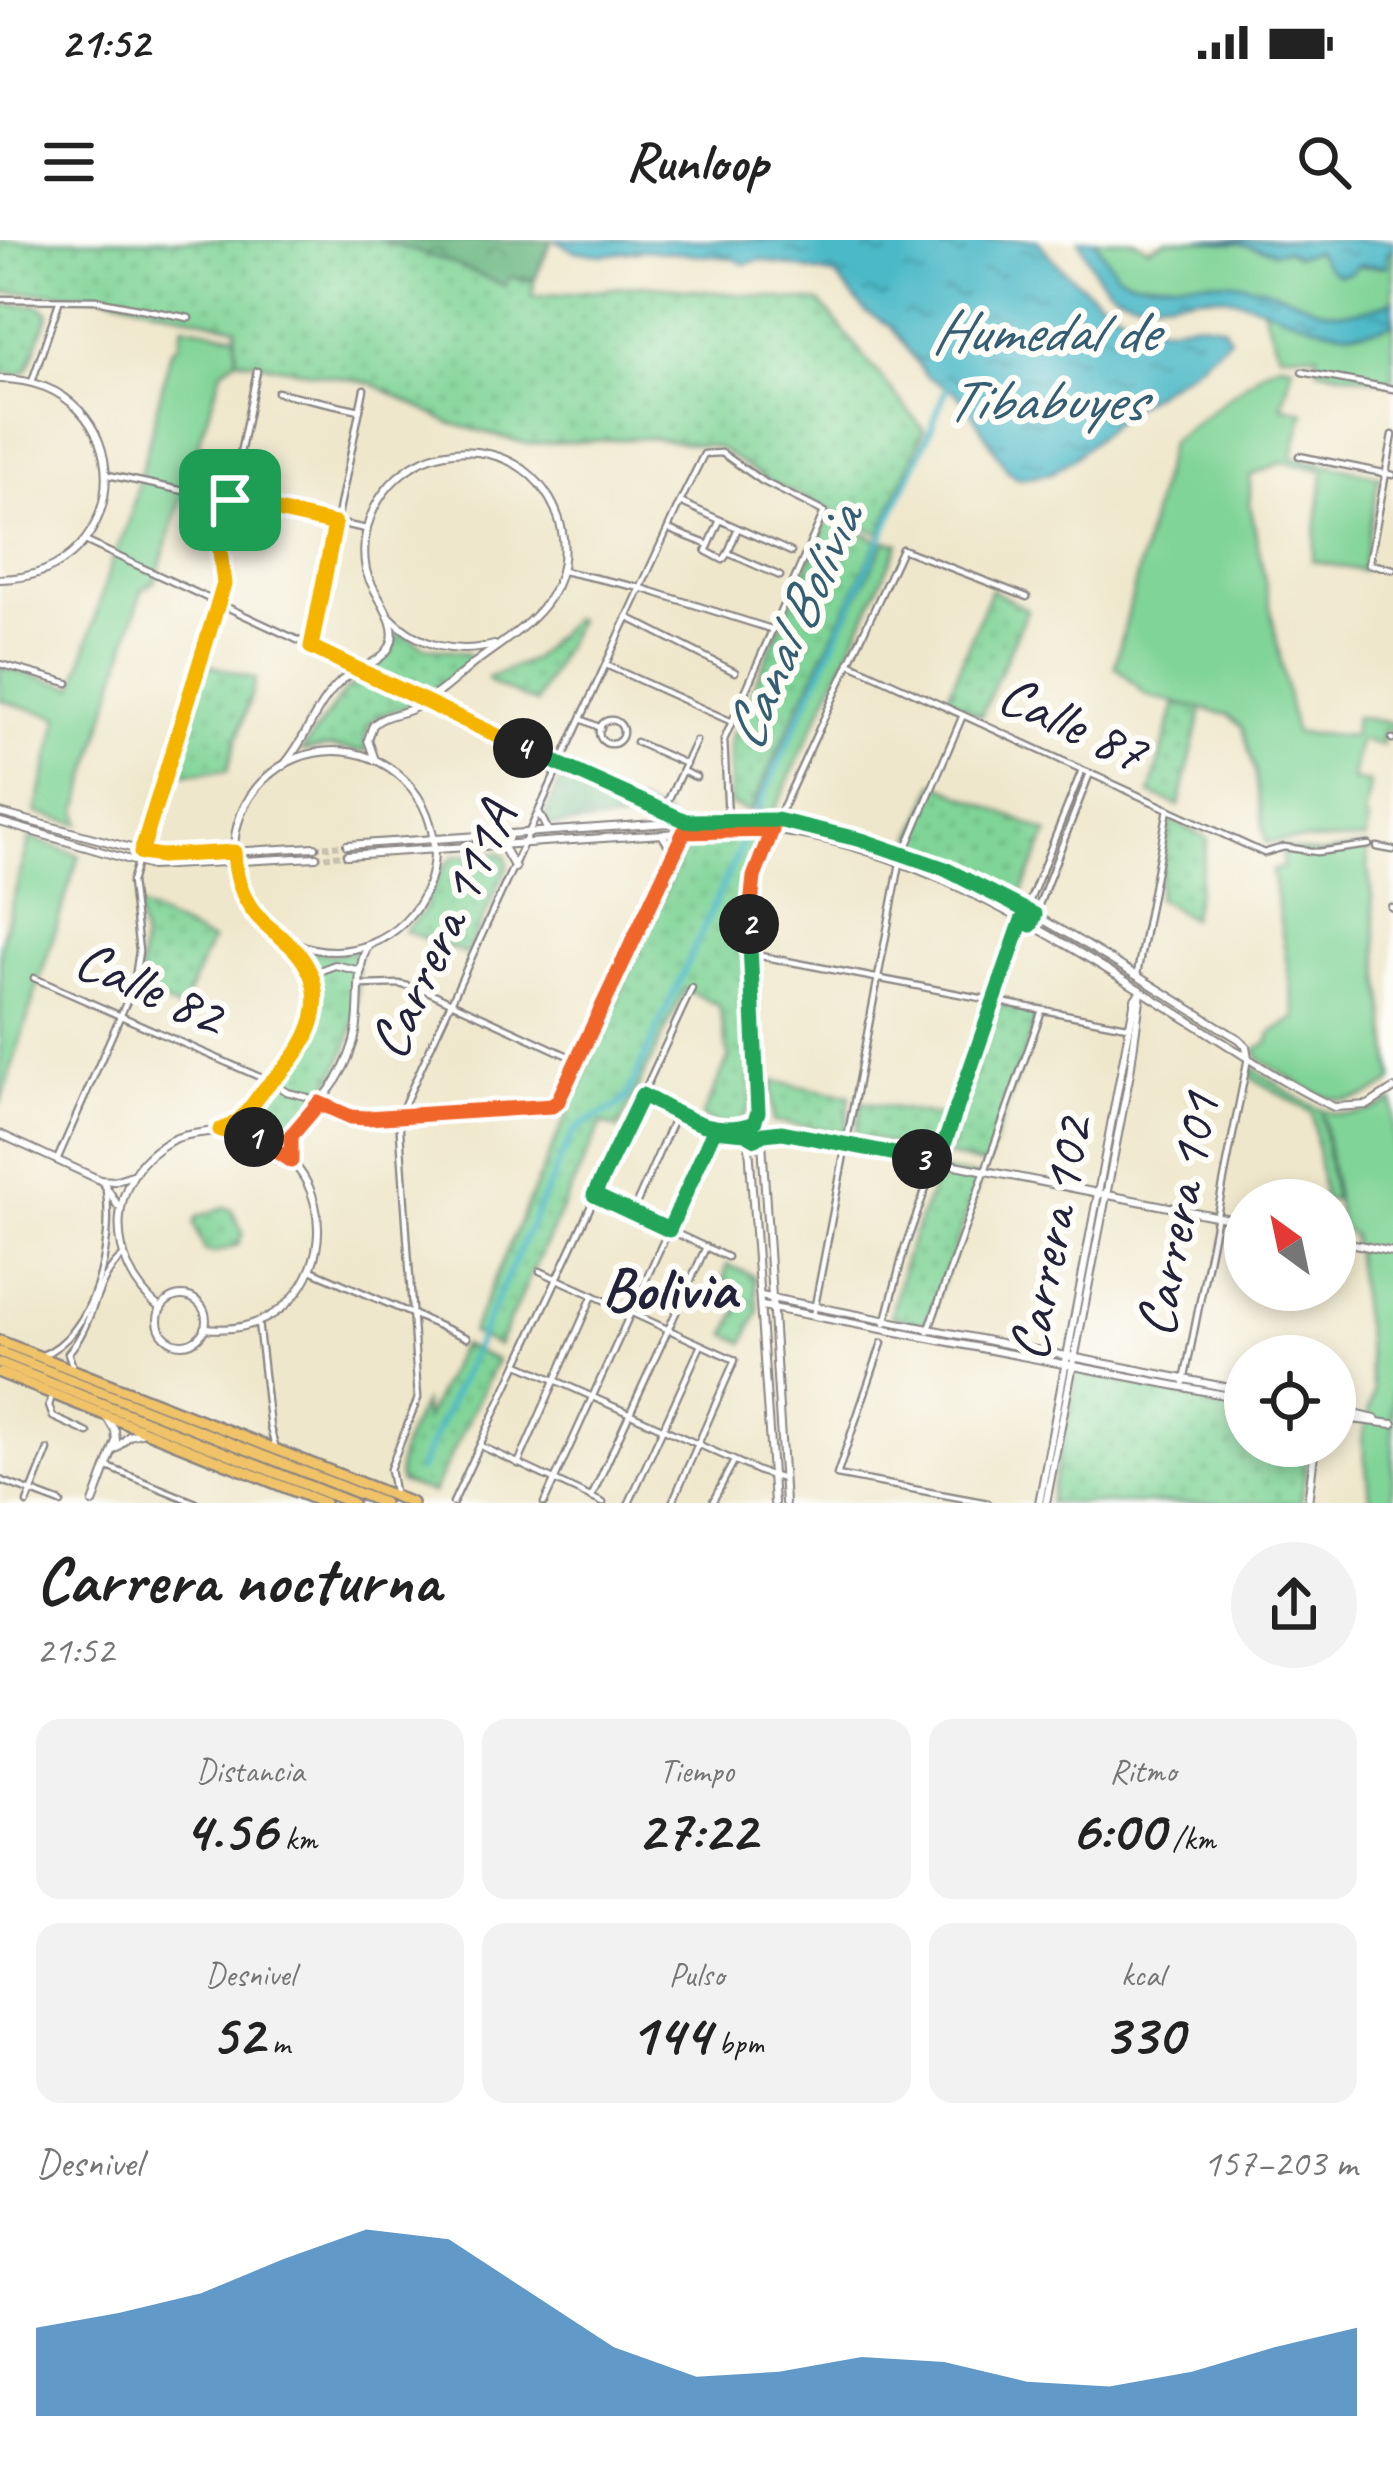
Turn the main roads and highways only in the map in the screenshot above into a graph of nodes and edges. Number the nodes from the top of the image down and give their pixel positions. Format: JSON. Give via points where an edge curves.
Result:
{"nodes":[{"id":1,"x":0,"y":1341,"type":"edge"},
{"id":2,"x":0,"y":1352,"type":"edge"},
{"id":3,"x":0,"y":1364,"type":"edge"},
{"id":4,"x":0,"y":1373,"type":"edge"},
{"id":5,"x":324,"y":1503,"type":"edge"},
{"id":6,"x":352,"y":1503,"type":"edge"},
{"id":7,"x":382,"y":1503,"type":"edge"},
{"id":8,"x":412,"y":1503,"type":"edge"}],
"edges":[{"from":1,"to":8,"type":"highway"},
{"from":2,"to":7,"type":"highway"},
{"from":3,"to":6,"type":"highway"},
{"from":4,"to":5,"type":"highway"}]}
